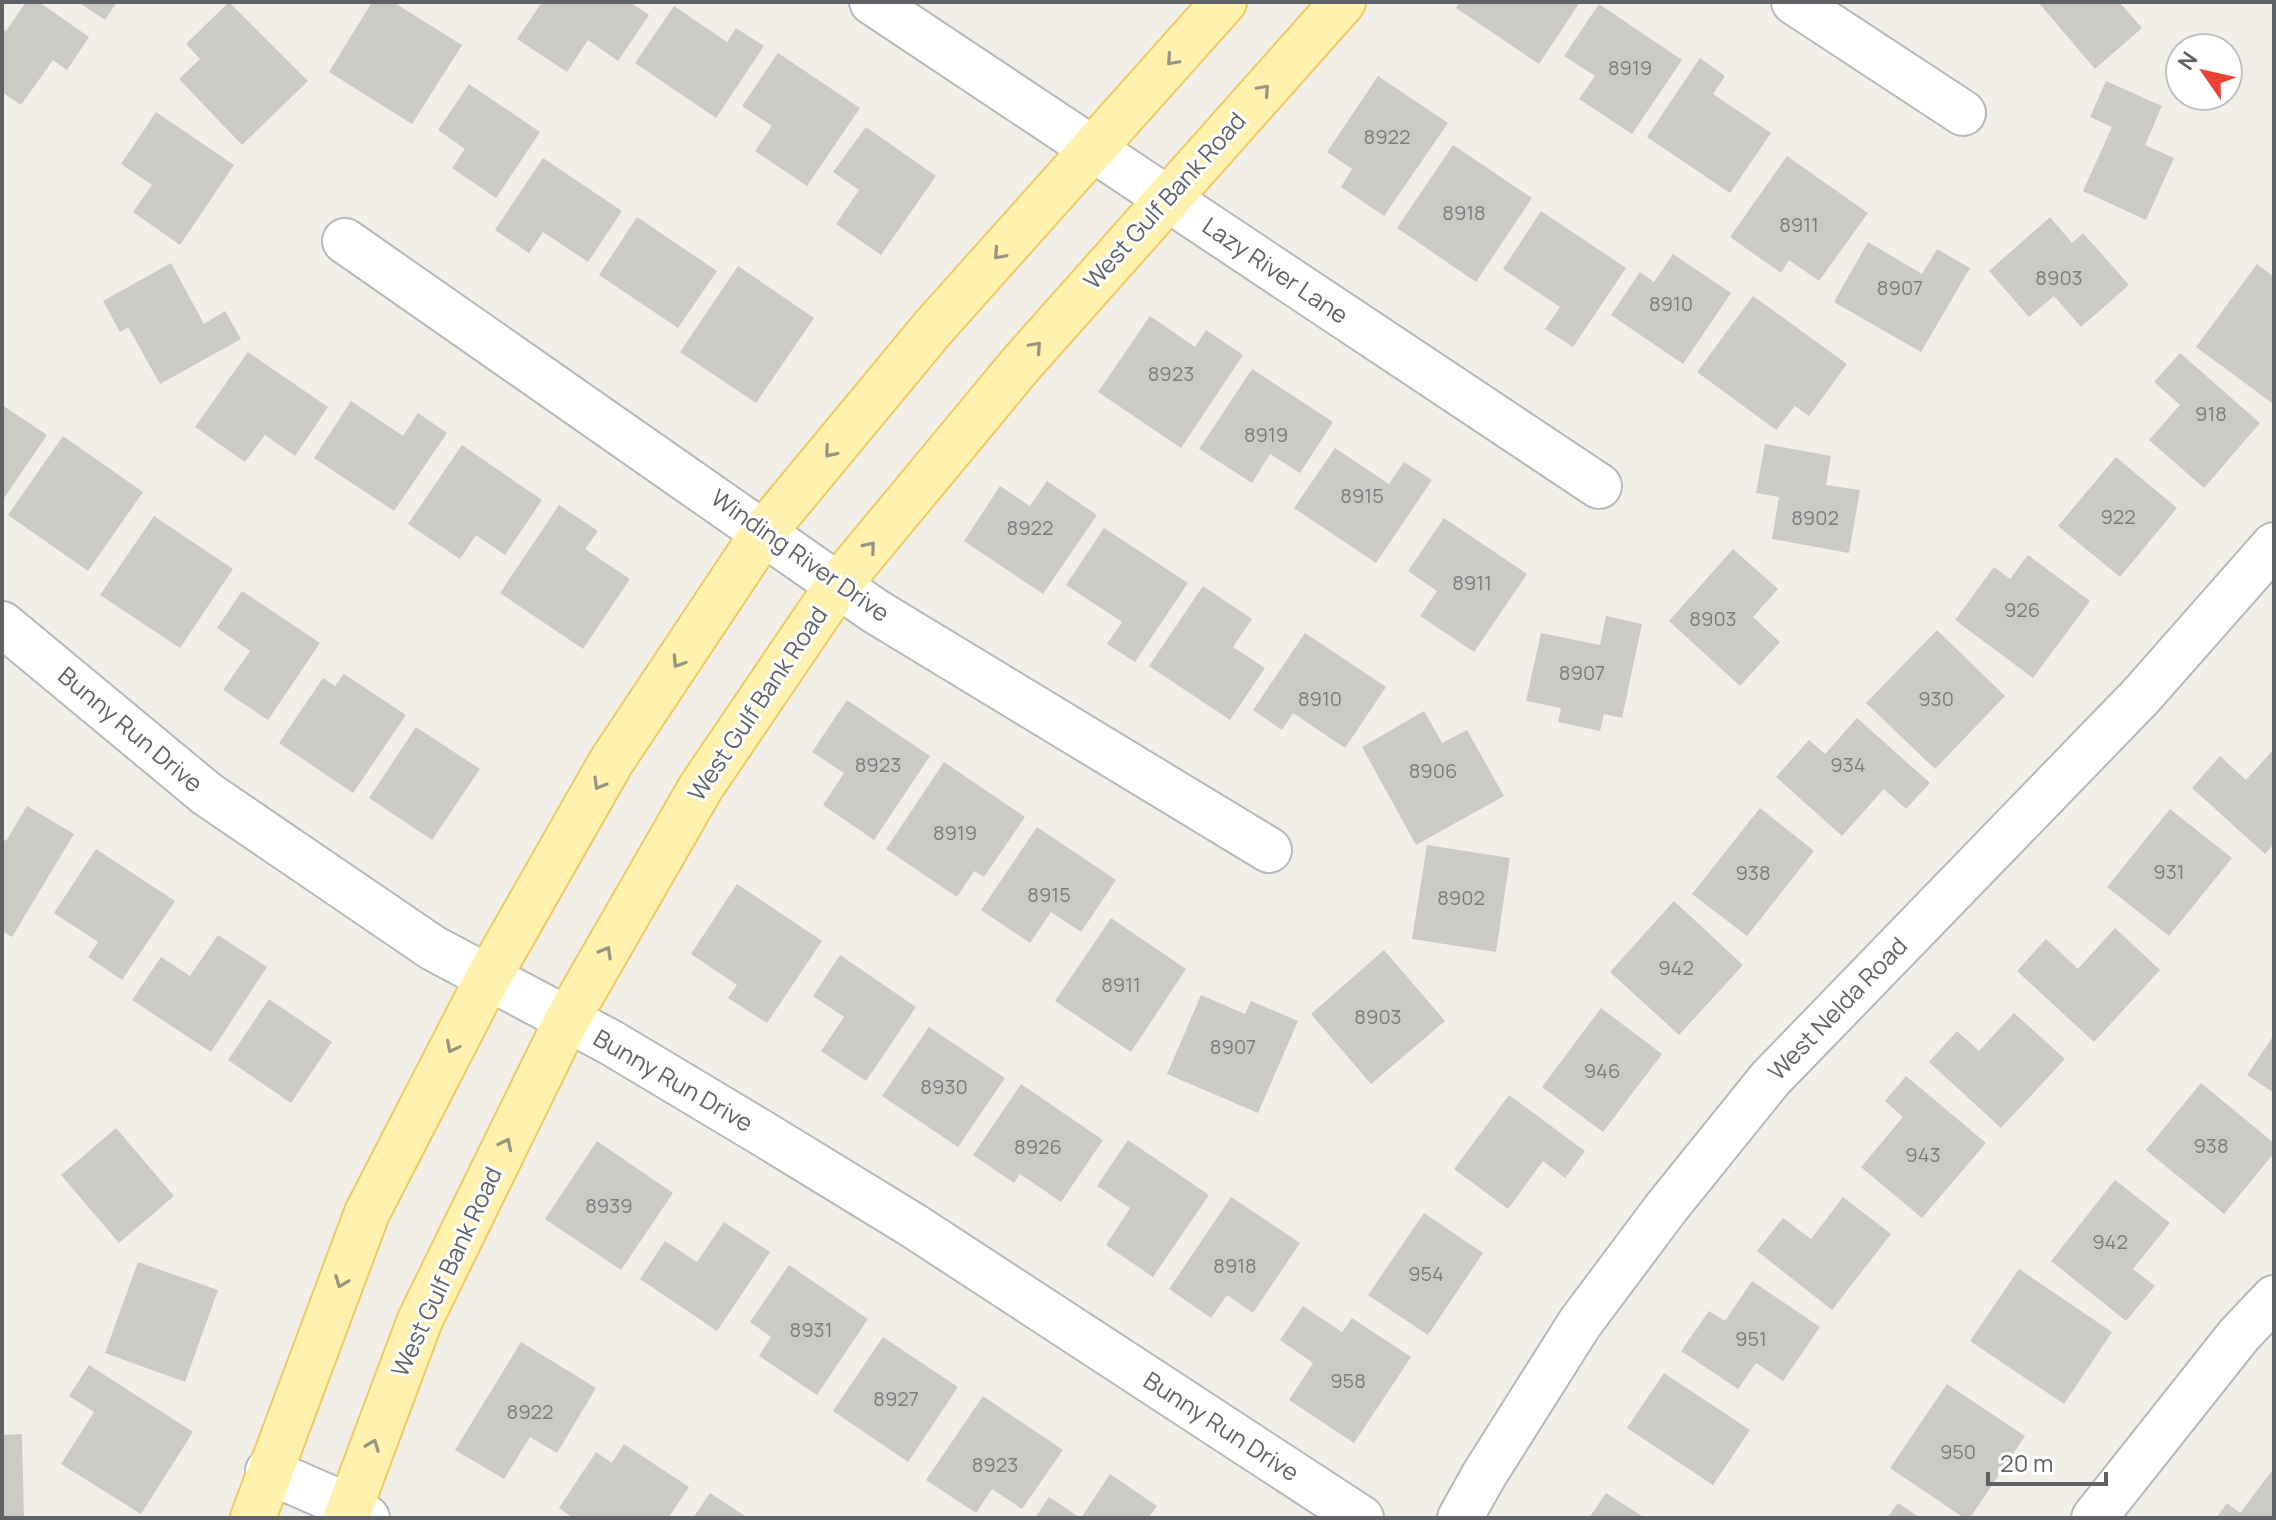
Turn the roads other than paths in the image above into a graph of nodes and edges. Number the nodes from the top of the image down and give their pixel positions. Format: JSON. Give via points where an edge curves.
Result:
{"nodes":[{"id":1,"x":872,"y":2,"type":"edge"},
{"id":2,"x":1224,"y":2,"type":"edge"},
{"id":3,"x":1343,"y":2,"type":"edge"},
{"id":4,"x":1794,"y":2,"type":"edge"},
{"id":5,"x":1963,"y":113,"type":"dead end"},
{"id":6,"x":1092,"y":150,"type":"junction"},
{"id":7,"x":1167,"y":199,"type":"junction"},
{"id":8,"x":345,"y":241,"type":"dead end"},
{"id":9,"x":1599,"y":486,"type":"dead end"},
{"id":10,"x":764,"y":532,"type":"junction"},
{"id":11,"x":2274,"y":545,"type":"edge"},
{"id":12,"x":838,"y":585,"type":"junction"},
{"id":13,"x":2,"y":624,"type":"edge"},
{"id":14,"x":1269,"y":850,"type":"dead end"},
{"id":15,"x":488,"y":978,"type":"junction"},
{"id":16,"x":567,"y":1020,"type":"junction"},
{"id":17,"x":2274,"y":1298,"type":"edge"},
{"id":18,"x":268,"y":1471,"type":"junction"},
{"id":19,"x":354,"y":1514,"type":"edge"},
{"id":20,"x":253,"y":1518,"type":"edge"},
{"id":21,"x":1361,"y":1518,"type":"edge"},
{"id":22,"x":1460,"y":1518,"type":"edge"},
{"id":23,"x":2094,"y":1518,"type":"edge"}],
"edges":[{"from":1,"to":6,"type":"street","name":"Lazy River Lane"},
{"from":2,"to":6,"type":"main road","one_way":true},
{"from":7,"to":3,"type":"main road","name":"West Gulf Bank Road","one_way":true},
{"from":4,"to":5,"type":"street"},
{"from":6,"to":7,"type":"street","name":"Lazy River Lane"},
{"from":6,"to":10,"type":"main road","one_way":true,"via":[[932,329]]},
{"from":7,"to":9,"type":"street","name":"Lazy River Lane"},
{"from":12,"to":7,"type":"main road","name":"West Gulf Bank Road","one_way":true},
{"from":8,"to":10,"type":"street","name":"Winding River Drive"},
{"from":10,"to":12,"type":"street","name":"Winding River Drive"},
{"from":10,"to":15,"type":"main road","one_way":true,"via":[[611,762]]},
{"from":11,"to":22,"type":"street","name":"West Nelda Road","via":[[2141,696],[1770,1079],[1580,1323]]},
{"from":12,"to":14,"type":"street","name":"Winding River Drive"},
{"from":16,"to":12,"type":"main road","name":"West Gulf Bank Road","one_way":true,"via":[[701,787]]},
{"from":13,"to":15,"type":"street","name":"Bunny Run Drive","via":[[207,794],[419,939]]},
{"from":15,"to":16,"type":"street","name":"Bunny Run Drive"},
{"from":15,"to":18,"type":"main road","one_way":true,"via":[[367,1213]]},
{"from":19,"to":16,"type":"main road","name":"West Gulf Bank Road","one_way":true,"via":[[420,1320]]},
{"from":16,"to":21,"type":"street","name":"Bunny Run Drive","via":[[914,1226]]},
{"from":17,"to":23,"type":"street"},
{"from":18,"to":19,"type":"street"},
{"from":18,"to":20,"type":"main road"}]}
